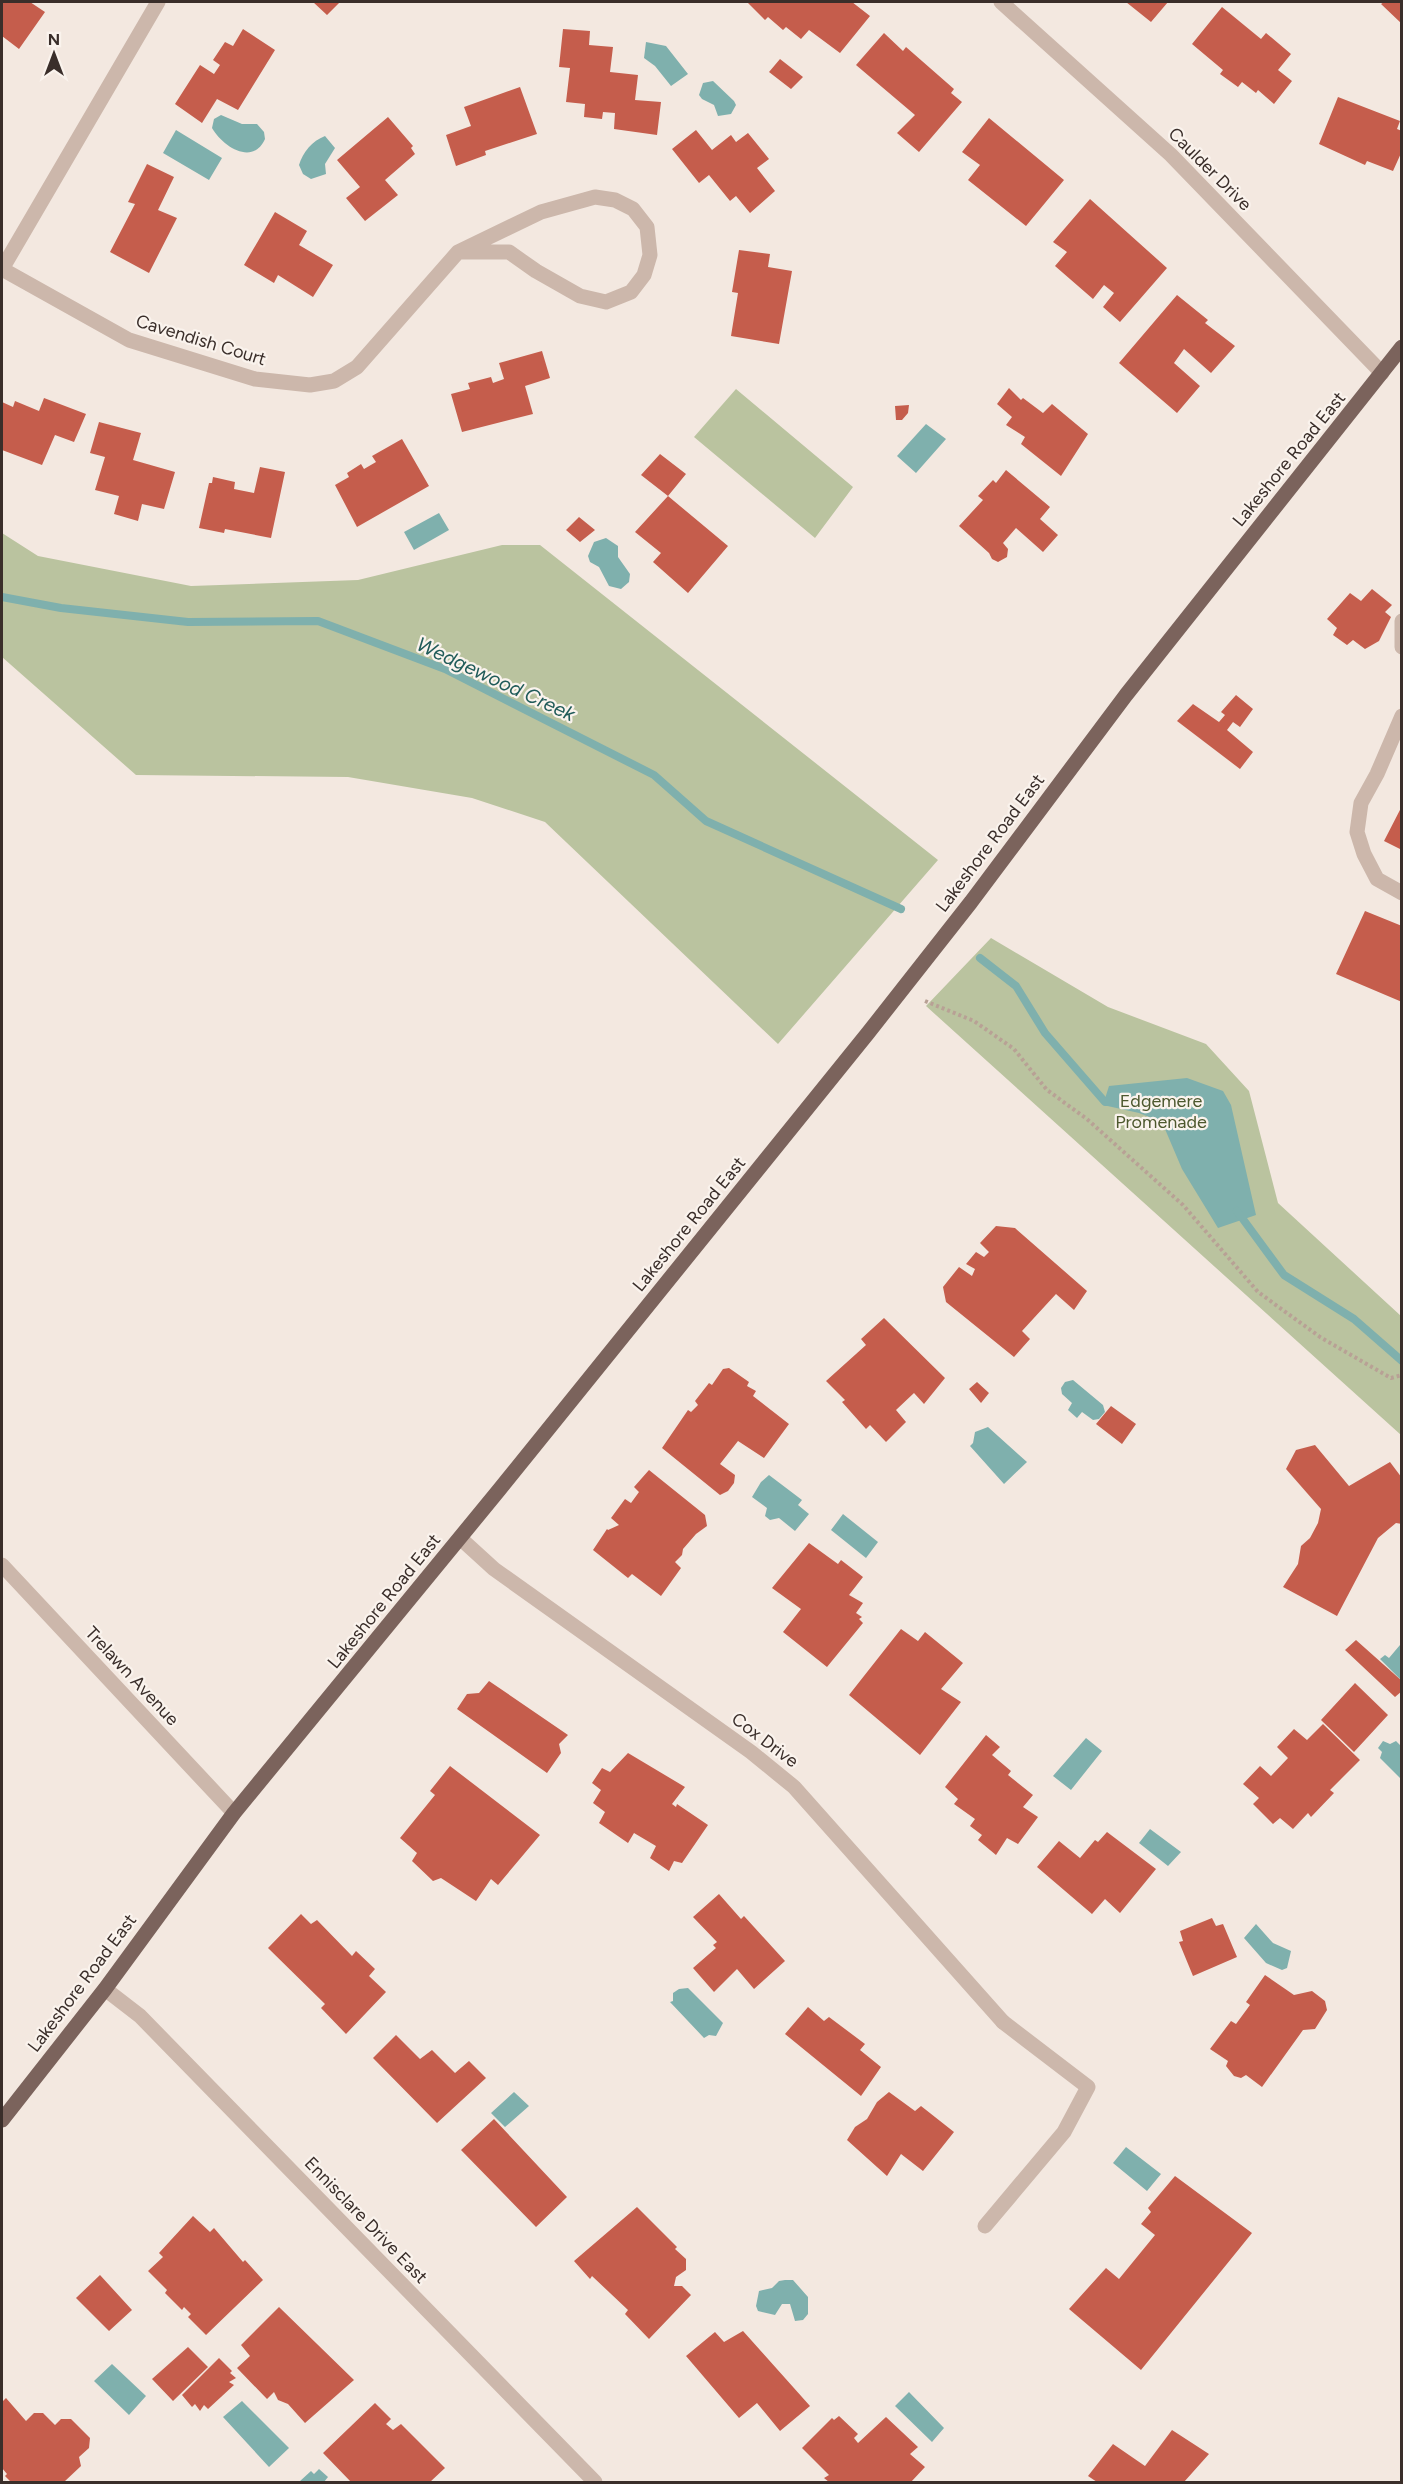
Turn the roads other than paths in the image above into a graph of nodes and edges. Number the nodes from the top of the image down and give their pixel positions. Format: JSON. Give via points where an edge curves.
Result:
{"nodes":[{"id":1,"x":158,"y":2,"type":"edge"},
{"id":2,"x":1001,"y":2,"type":"edge"},
{"id":3,"x":458,"y":252,"type":"junction"},
{"id":4,"x":2,"y":269,"type":"edge"},
{"id":5,"x":1401,"y":347,"type":"edge"},
{"id":6,"x":1382,"y":373,"type":"junction"},
{"id":7,"x":1401,"y":621,"type":"edge"},
{"id":8,"x":1401,"y":646,"type":"edge"},
{"id":9,"x":1401,"y":716,"type":"edge"},
{"id":10,"x":1401,"y":893,"type":"edge"},
{"id":11,"x":460,"y":1538,"type":"junction"},
{"id":12,"x":2,"y":1565,"type":"edge"},
{"id":13,"x":234,"y":1813,"type":"junction"},
{"id":14,"x":105,"y":1989,"type":"junction"},
{"id":15,"x":2,"y":2120,"type":"edge"},
{"id":16,"x":985,"y":2226,"type":"dead end"},
{"id":17,"x":595,"y":2482,"type":"edge"}],
"edges":[{"from":1,"to":4,"type":"street"},
{"from":2,"to":6,"type":"street","name":"Caulder Drive","via":[[1171,155]]},
{"from":3,"to":3,"type":"street","name":"Cavendish Court","via":[[509,252],[580,296],[606,302],[631,292],[644,275],[650,255],[647,226],[633,209],[595,197],[541,212]]},
{"from":3,"to":4,"type":"street","name":"Cavendish Court","via":[[357,367],[334,381],[310,386],[255,379],[129,340]]},
{"from":5,"to":6,"type":"main road","name":"Lakeshore Road East"},
{"from":6,"to":11,"type":"main road","name":"Lakeshore Road East","via":[[1126,695],[971,902]]},
{"from":7,"to":8,"type":"street"},
{"from":9,"to":10,"type":"street","via":[[1361,803],[1357,832],[1377,879]]},
{"from":11,"to":13,"type":"main road","name":"Lakeshore Road East"},
{"from":11,"to":16,"type":"street","name":"Cox Drive","via":[[494,1569],[751,1752],[794,1787],[1003,2022],[1088,2087],[1064,2132]]},
{"from":12,"to":13,"type":"street","name":"Trelawn Avenue"},
{"from":13,"to":14,"type":"main road","name":"Lakeshore Road East"},
{"from":14,"to":15,"type":"main road","name":"Lakeshore Road East"},
{"from":14,"to":17,"type":"street","name":"Ennisclare Drive East","via":[[140,2016]]}]}
